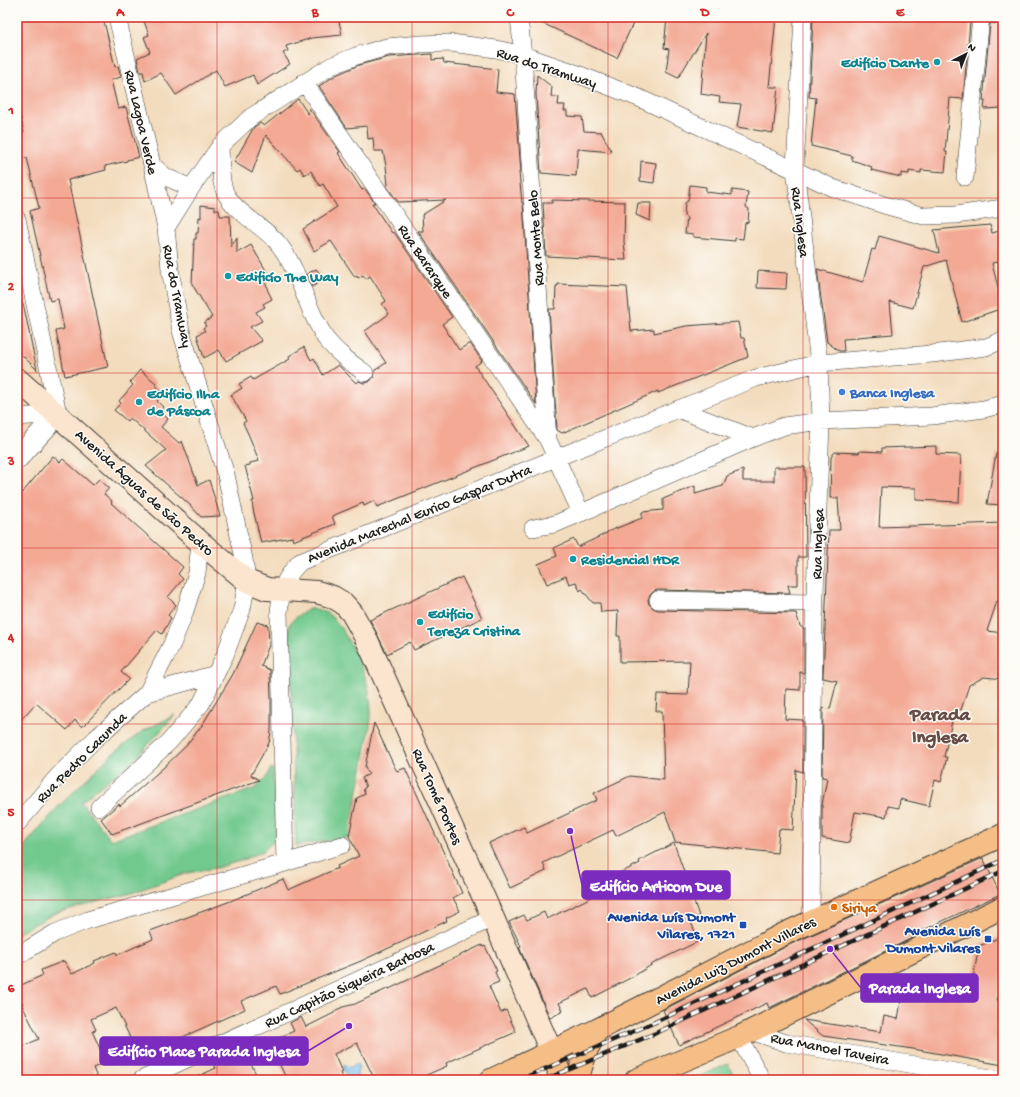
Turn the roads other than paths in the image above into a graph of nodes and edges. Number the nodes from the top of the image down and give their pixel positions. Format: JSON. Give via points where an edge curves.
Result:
{"nodes":[{"id":1,"x":117,"y":17,"type":"edge"},
{"id":2,"x":519,"y":17,"type":"edge"},
{"id":3,"x":803,"y":17,"type":"edge"},
{"id":4,"x":981,"y":17,"type":"edge"},
{"id":5,"x":523,"y":56,"type":"junction"},
{"id":6,"x":304,"y":82,"type":"junction"},
{"id":7,"x":220,"y":146,"type":"junction"},
{"id":8,"x":152,"y":165,"type":"junction"},
{"id":9,"x":795,"y":169,"type":"junction"},
{"id":10,"x":965,"y":177,"type":"dead end"},
{"id":11,"x":191,"y":188,"type":"junction"},
{"id":12,"x":1003,"y":208,"type":"edge"},
{"id":13,"x":17,"y":219,"type":"edge"},
{"id":14,"x":166,"y":228,"type":"junction"},
{"id":15,"x":1003,"y":340,"type":"edge"},
{"id":16,"x":819,"y":363,"type":"junction"},
{"id":17,"x":365,"y":373,"type":"dead end"},
{"id":18,"x":17,"y":378,"type":"edge"},
{"id":19,"x":1003,"y":404,"type":"edge"},
{"id":20,"x":678,"y":409,"type":"junction"},
{"id":21,"x":58,"y":414,"type":"junction"},
{"id":22,"x":17,"y":417,"type":"edge"},
{"id":23,"x":821,"y":421,"type":"junction"},
{"id":24,"x":753,"y":438,"type":"junction"},
{"id":25,"x":548,"y":440,"type":"junction"},
{"id":26,"x":556,"y":458,"type":"junction"},
{"id":27,"x":17,"y":459,"type":"edge"},
{"id":28,"x":581,"y":513,"type":"junction"},
{"id":29,"x":533,"y":528,"type":"dead end"},
{"id":30,"x":200,"y":542,"type":"junction"},
{"id":31,"x":247,"y":581,"type":"junction"},
{"id":32,"x":281,"y":591,"type":"junction"},
{"id":33,"x":658,"y":600,"type":"dead end"},
{"id":34,"x":815,"y":603,"type":"junction"},
{"id":35,"x":216,"y":674,"type":"junction"},
{"id":36,"x":147,"y":693,"type":"junction"},
{"id":37,"x":99,"y":807,"type":"dead end"},
{"id":38,"x":17,"y":824,"type":"edge"},
{"id":39,"x":1003,"y":835,"type":"edge"},
{"id":40,"x":342,"y":845,"type":"dead end"},
{"id":41,"x":285,"y":863,"type":"junction"},
{"id":42,"x":1003,"y":907,"type":"edge"},
{"id":43,"x":493,"y":918,"type":"junction"},
{"id":44,"x":811,"y":922,"type":"junction"},
{"id":45,"x":17,"y":956,"type":"edge"},
{"id":46,"x":597,"y":1030,"type":"junction"},
{"id":47,"x":745,"y":1034,"type":"junction"},
{"id":48,"x":551,"y":1051,"type":"junction"},
{"id":49,"x":141,"y":1080,"type":"edge"},
{"id":50,"x":491,"y":1080,"type":"edge"},
{"id":51,"x":558,"y":1080,"type":"edge"},
{"id":52,"x":577,"y":1080,"type":"edge"},
{"id":53,"x":636,"y":1080,"type":"edge"},
{"id":54,"x":762,"y":1080,"type":"edge"},
{"id":55,"x":1003,"y":1080,"type":"edge"}],
"edges":[{"from":1,"to":8,"type":"street","name":"Rua Lagoa Verde"},
{"from":2,"to":5,"type":"street","name":"Rua Monte Belo"},
{"from":3,"to":9,"type":"street","name":"Rua Inglesa"},
{"from":4,"to":10,"type":"street"},
{"from":5,"to":6,"type":"street","name":"Rua do Tramway","via":[[496,49],[451,43],[387,47],[331,66]]},
{"from":5,"to":9,"type":"street","name":"Rua do Tramway","via":[[639,98]]},
{"from":5,"to":25,"type":"street","name":"Rua Monte Belo"},
{"from":6,"to":7,"type":"street","name":"Rua do Tramway","via":[[251,117]]},
{"from":6,"to":25,"type":"street","name":"Rua Bararque"},
{"from":7,"to":11,"type":"street","name":"Rua do Tramway"},
{"from":7,"to":17,"type":"street","via":[[224,191],[236,207],[277,243],[298,275],[308,304],[326,339],[343,358]]},
{"from":8,"to":11,"type":"street","via":[[166,177]]},
{"from":8,"to":14,"type":"street","name":"Rua Lagoa Verde"},
{"from":9,"to":12,"type":"street","name":"Rua do Tramway","via":[[832,188],[924,216],[956,215]]},
{"from":9,"to":16,"type":"street","name":"Rua Inglesa"},
{"from":11,"to":14,"type":"street","name":"Rua do Tramway"},
{"from":13,"to":21,"type":"street"},
{"from":14,"to":31,"type":"street","name":"Rua do Tramway","via":[[181,331],[226,475]]},
{"from":15,"to":16,"type":"street","name":"Avenida Marechal Eurico Gaspar Dutra","via":[[986,348]]},
{"from":16,"to":20,"type":"street","name":"Avenida Marechal Eurico Gaspar Dutra","via":[[756,378]]},
{"from":16,"to":23,"type":"street","name":"Rua Inglesa"},
{"from":18,"to":21,"type":"main road","name":"Avenida Águas de São Pedro"},
{"from":19,"to":23,"type":"street","via":[[932,416]]},
{"from":20,"to":24,"type":"street"},
{"from":20,"to":26,"type":"street","name":"Avenida Marechal Eurico Gaspar Dutra"},
{"from":21,"to":22,"type":"street"},
{"from":21,"to":27,"type":"street"},
{"from":21,"to":30,"type":"main road","name":"Avenida Águas de São Pedro"},
{"from":23,"to":24,"type":"street","via":[[784,426]]},
{"from":23,"to":34,"type":"street","name":"Rua Inglesa"},
{"from":24,"to":28,"type":"street"},
{"from":25,"to":26,"type":"street","name":"Rua Monte Belo"},
{"from":26,"to":28,"type":"street"},
{"from":26,"to":32,"type":"street","name":"Avenida Marechal Eurico Gaspar Dutra","via":[[300,562],[291,571]]},
{"from":28,"to":29,"type":"street","via":[[555,524]]},
{"from":30,"to":31,"type":"main road","name":"Avenida Águas de São Pedro"},
{"from":30,"to":36,"type":"street","name":"Rua Pedro Cacunda","via":[[197,573],[184,614]]},
{"from":31,"to":32,"type":"main road","name":"Avenida Águas de São Pedro"},
{"from":31,"to":35,"type":"street","via":[[242,609]]},
{"from":32,"to":41,"type":"street","name":"Avenida Marechal Eurico Gaspar Dutra","via":[[279,613]]},
{"from":32,"to":43,"type":"main road","name":"Rua Tomé Portes","via":[[317,592],[343,603],[352,613],[370,646]]},
{"from":33,"to":34,"type":"street"},
{"from":34,"to":44,"type":"street","name":"Rua Inglesa"},
{"from":35,"to":36,"type":"street","name":"Rua Pedro Cacunda"},
{"from":35,"to":37,"type":"street","via":[[201,704],[169,742]]},
{"from":36,"to":38,"type":"street","name":"Rua Pedro Cacunda","via":[[58,776]]},
{"from":39,"to":44,"type":"main road","name":"Avenida Luiz Dumont Villares"},
{"from":40,"to":41,"type":"street"},
{"from":41,"to":45,"type":"street","via":[[88,920],[55,933]]},
{"from":42,"to":47,"type":"main road"},
{"from":43,"to":48,"type":"main road","name":"Rua Tomé Portes"},
{"from":43,"to":49,"type":"street","name":"Rua Capitão Siqueira Barbosa"},
{"from":44,"to":46,"type":"main road","name":"Avenida Luiz Dumont Villares"},
{"from":46,"to":48,"type":"main road","name":"Avenida Luiz Dumont Villares"},
{"from":46,"to":52,"type":"main road","via":[[587,1049]]},
{"from":47,"to":53,"type":"main road"},
{"from":47,"to":54,"type":"street"},
{"from":47,"to":55,"type":"street","name":"Rua Manoel Taveira"},
{"from":48,"to":50,"type":"main road","name":"Avenida Luiz Dumont Villares"},
{"from":48,"to":51,"type":"main road","via":[[559,1071]]}]}
